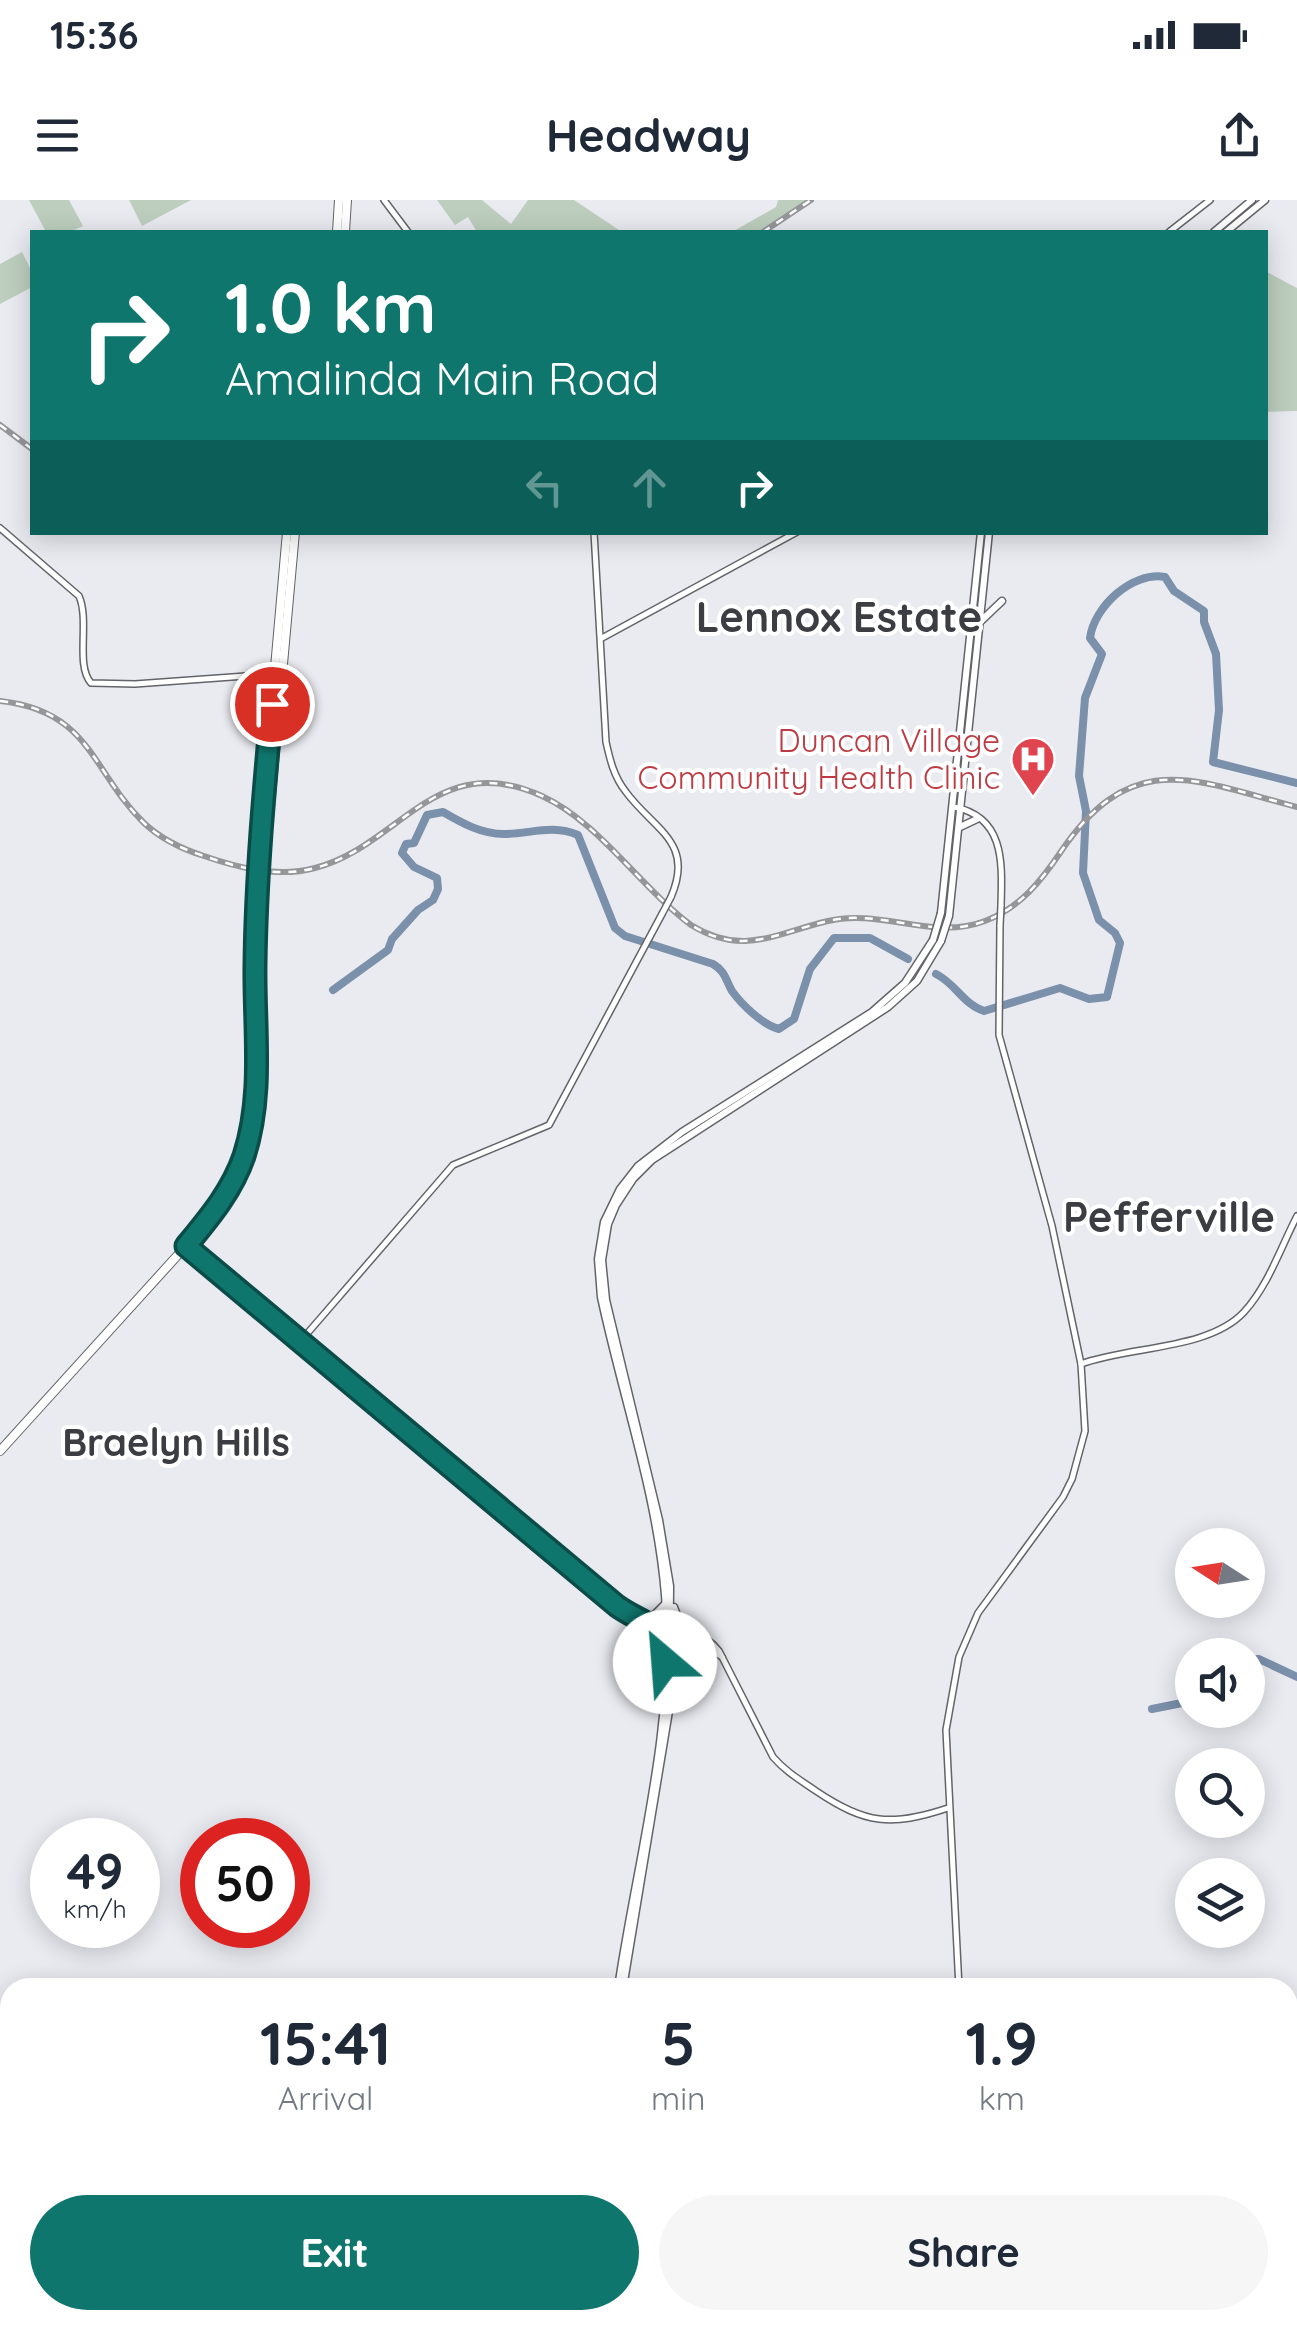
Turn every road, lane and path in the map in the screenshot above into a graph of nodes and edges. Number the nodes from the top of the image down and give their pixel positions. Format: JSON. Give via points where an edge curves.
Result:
{"nodes":[{"id":1,"x":339,"y":200,"type":"edge"},
{"id":2,"x":347,"y":200,"type":"edge"},
{"id":3,"x":384,"y":200,"type":"edge"},
{"id":4,"x":1210,"y":200,"type":"edge"},
{"id":5,"x":1252,"y":200,"type":"edge"},
{"id":6,"x":1265,"y":200,"type":"edge"},
{"id":7,"x":337,"y":230,"type":"edge"},
{"id":8,"x":345,"y":230,"type":"edge"},
{"id":9,"x":406,"y":230,"type":"edge"},
{"id":10,"x":1172,"y":230,"type":"edge"},
{"id":11,"x":1216,"y":230,"type":"edge"},
{"id":12,"x":1228,"y":230,"type":"edge"},
{"id":13,"x":0,"y":528,"type":"edge"},
{"id":14,"x":287,"y":535,"type":"edge"},
{"id":15,"x":295,"y":535,"type":"edge"},
{"id":16,"x":594,"y":535,"type":"edge"},
{"id":17,"x":791,"y":535,"type":"edge"},
{"id":18,"x":981,"y":535,"type":"edge"},
{"id":19,"x":989,"y":535,"type":"edge"},
{"id":20,"x":1002,"y":602,"type":"dead end"},
{"id":21,"x":980,"y":621,"type":"junction"},
{"id":22,"x":600,"y":639,"type":"junction"},
{"id":23,"x":279,"y":674,"type":"junction"},
{"id":24,"x":957,"y":808,"type":"junction"},
{"id":25,"x":977,"y":818,"type":"junction"},
{"id":26,"x":960,"y":827,"type":"junction"},
{"id":27,"x":945,"y":914,"type":"junction"},
{"id":28,"x":865,"y":1020,"type":"junction"},
{"id":29,"x":1297,"y":1216,"type":"edge"},
{"id":30,"x":186,"y":1246,"type":"junction"},
{"id":31,"x":300,"y":1343,"type":"junction"},
{"id":32,"x":1081,"y":1364,"type":"junction"},
{"id":33,"x":0,"y":1451,"type":"edge"},
{"id":34,"x":670,"y":1586,"type":"junction"},
{"id":35,"x":610,"y":1600,"type":"junction"},
{"id":36,"x":666,"y":1602,"type":"junction"},
{"id":37,"x":629,"y":1614,"type":"junction"},
{"id":38,"x":619,"y":1618,"type":"dead end"},
{"id":39,"x":650,"y":1620,"type":"junction"},
{"id":40,"x":668,"y":1625,"type":"junction"},
{"id":41,"x":690,"y":1628,"type":"junction"},
{"id":42,"x":694,"y":1637,"type":"junction"},
{"id":43,"x":668,"y":1648,"type":"junction"},
{"id":44,"x":722,"y":1657,"type":"junction"},
{"id":45,"x":949,"y":1808,"type":"junction"},
{"id":46,"x":622,"y":1978,"type":"edge"},
{"id":47,"x":958,"y":1978,"type":"edge"}],
"edges":[{"from":1,"to":7,"type":"main road"},
{"from":2,"to":8,"type":"main road"},
{"from":3,"to":9,"type":"street"},
{"from":4,"to":10,"type":"street"},
{"from":5,"to":11,"type":"main road"},
{"from":6,"to":12,"type":"main road"},
{"from":13,"to":23,"type":"street","via":[[78,596],[84,673],[95,684]]},
{"from":14,"to":23,"type":"main road"},
{"from":15,"to":23,"type":"main road"},
{"from":16,"to":22,"type":"street"},
{"from":17,"to":22,"type":"street"},
{"from":18,"to":24,"type":"main road"},
{"from":19,"to":21,"type":"main road"},
{"from":20,"to":21,"type":"main road"},
{"from":21,"to":24,"type":"main road"},
{"from":22,"to":31,"type":"street","bridge":true,"via":[[610,763],[623,789],[674,846],[679,873],[671,897],[549,1126],[450,1168]]},
{"from":23,"to":30,"type":"main road","bridge":true,"via":[[260,878],[248,1142],[227,1193]]},
{"from":24,"to":25,"type":"street"},
{"from":24,"to":26,"type":"main road"},
{"from":24,"to":27,"type":"main road"},
{"from":25,"to":26,"type":"main road"},
{"from":25,"to":32,"type":"street","bridge":true,"via":[[1000,846],[999,1035],[1052,1226]]},
{"from":26,"to":27,"type":"main road"},
{"from":27,"to":28,"type":"main road","bridge":true,"via":[[916,981]]},
{"from":28,"to":34,"type":"main road","via":[[652,1160],[624,1190],[608,1224],[602,1260],[606,1300]]},
{"from":28,"to":36,"type":"main road","via":[[651,1154],[620,1188],[604,1222],[601,1297],[654,1521]]},
{"from":29,"to":32,"type":"street","via":[[1255,1298],[1226,1328]]},
{"from":30,"to":31,"type":"street"},
{"from":30,"to":33,"type":"main road"},
{"from":31,"to":35,"type":"street"},
{"from":32,"to":45,"type":"street","via":[[1086,1424],[1072,1479],[962,1646],[946,1730]]},
{"from":34,"to":40,"type":"main road"},
{"from":34,"to":41,"type":"main road","via":[[675,1614]]},
{"from":35,"to":37,"type":"street"},
{"from":35,"to":39,"type":"street"},
{"from":36,"to":39,"type":"main road"},
{"from":36,"to":40,"type":"main road"},
{"from":37,"to":38,"type":"street"},
{"from":37,"to":39,"type":"street"},
{"from":39,"to":40,"type":"street"},
{"from":39,"to":43,"type":"main road"},
{"from":40,"to":41,"type":"street"},
{"from":40,"to":42,"type":"street"},
{"from":40,"to":43,"type":"main road"},
{"from":41,"to":44,"type":"street"},
{"from":42,"to":43,"type":"main road","via":[[679,1637]]},
{"from":42,"to":44,"type":"street"},
{"from":43,"to":46,"type":"main road"},
{"from":44,"to":45,"type":"street","via":[[773,1756],[841,1808],[885,1821]]},
{"from":45,"to":47,"type":"street"}]}
